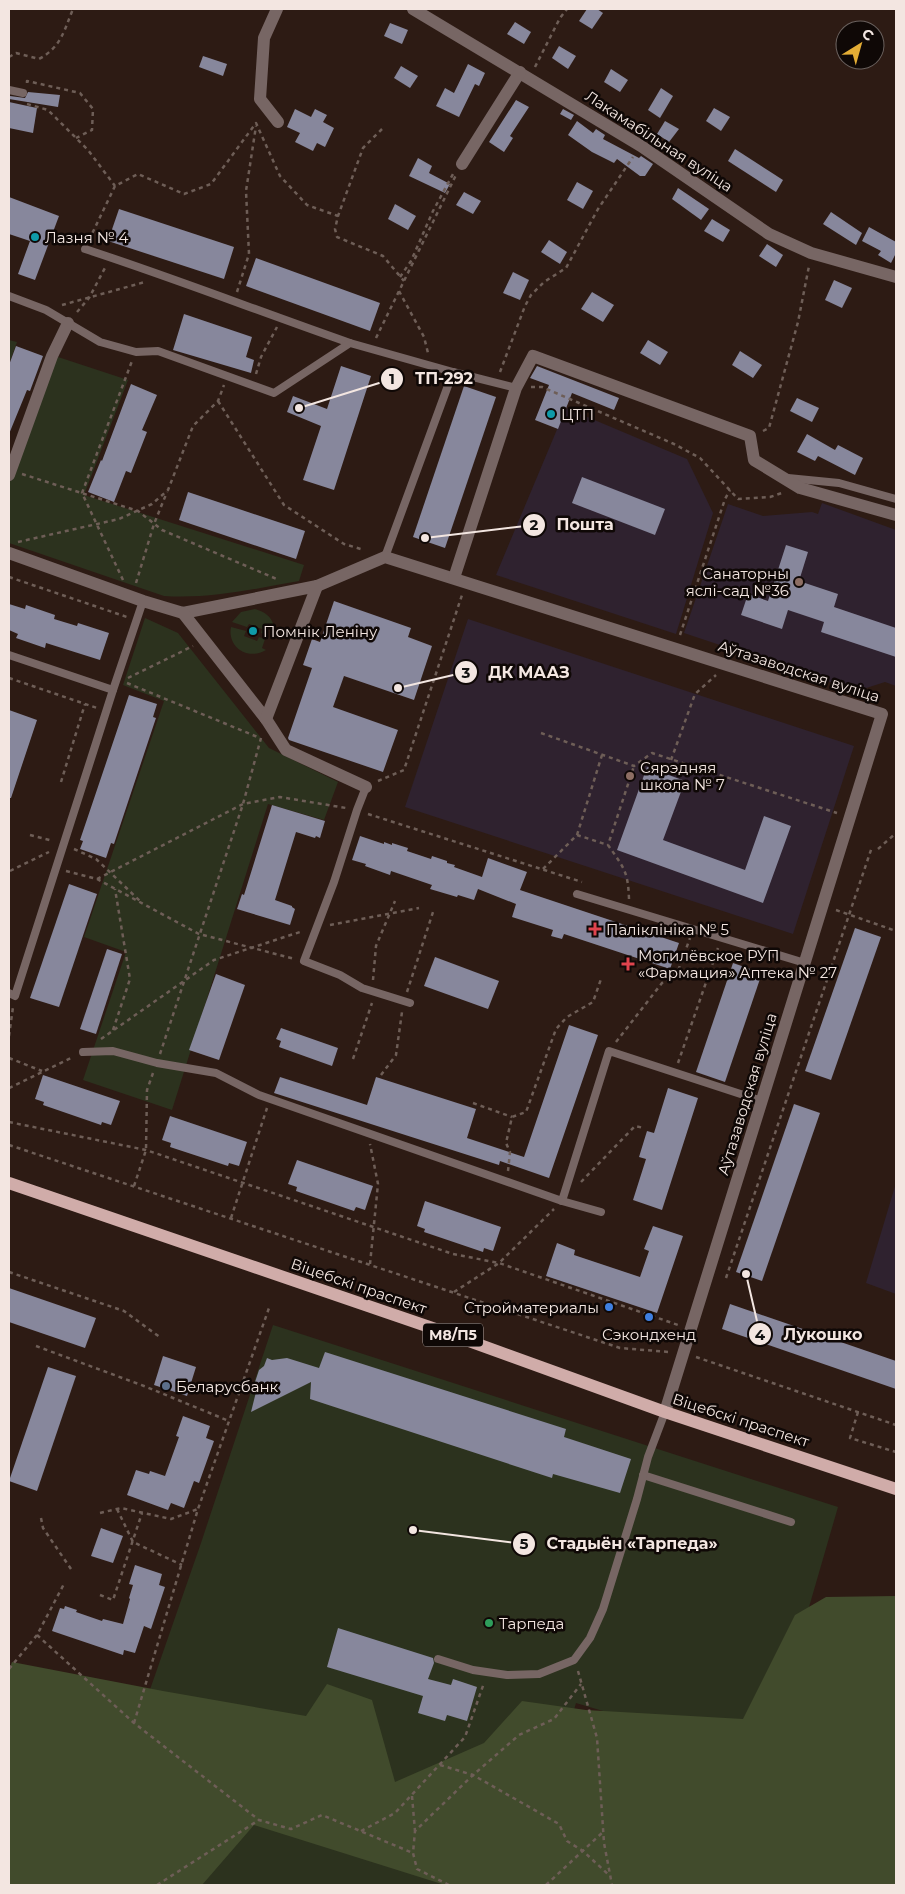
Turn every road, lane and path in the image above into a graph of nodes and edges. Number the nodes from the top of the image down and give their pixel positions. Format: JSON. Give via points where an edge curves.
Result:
{"nodes":[{"id":1,"x":73,"y":9,"type":"edge"},
{"id":2,"x":277,"y":9,"type":"edge"},
{"id":3,"x":414,"y":9,"type":"edge"},
{"id":4,"x":567,"y":9,"type":"edge"},
{"id":5,"x":9,"y":57,"type":"edge"},
{"id":6,"x":525,"y":74,"type":"junction"},
{"id":7,"x":9,"y":90,"type":"edge"},
{"id":8,"x":23,"y":93,"type":"junction"},
{"id":9,"x":260,"y":100,"type":"junction"},
{"id":10,"x":278,"y":122,"type":"dead end"},
{"id":11,"x":256,"y":123,"type":"junction"},
{"id":12,"x":382,"y":129,"type":"dead end"},
{"id":13,"x":76,"y":138,"type":"junction"},
{"id":14,"x":641,"y":146,"type":"junction"},
{"id":15,"x":462,"y":164,"type":"junction"},
{"id":16,"x":115,"y":186,"type":"junction"},
{"id":17,"x":338,"y":216,"type":"junction"},
{"id":18,"x":85,"y":249,"type":"joint"},
{"id":19,"x":811,"y":253,"type":"junction"},
{"id":20,"x":111,"y":258,"type":"junction"},
{"id":21,"x":166,"y":276,"type":"junction"},
{"id":22,"x":400,"y":277,"type":"junction"},
{"id":23,"x":896,"y":277,"type":"edge"},
{"id":24,"x":404,"y":281,"type":"junction"},
{"id":25,"x":400,"y":291,"type":"junction"},
{"id":26,"x":9,"y":296,"type":"edge"},
{"id":27,"x":89,"y":298,"type":"junction"},
{"id":28,"x":234,"y":302,"type":"junction"},
{"id":29,"x":46,"y":310,"type":"junction"},
{"id":30,"x":282,"y":319,"type":"junction"},
{"id":31,"x":68,"y":323,"type":"junction"},
{"id":32,"x":350,"y":343,"type":"junction"},
{"id":33,"x":371,"y":349,"type":"junction"},
{"id":34,"x":136,"y":352,"type":"junction"},
{"id":35,"x":432,"y":366,"type":"junction"},
{"id":36,"x":453,"y":372,"type":"junction"},
{"id":37,"x":228,"y":377,"type":"junction"},
{"id":38,"x":495,"y":384,"type":"junction"},
{"id":39,"x":253,"y":386,"type":"junction"},
{"id":40,"x":516,"y":388,"type":"junction"},
{"id":41,"x":218,"y":401,"type":"junction"},
{"id":42,"x":750,"y":436,"type":"junction"},
{"id":43,"x":10,"y":472,"type":"edge"},
{"id":44,"x":781,"y":477,"type":"junction"},
{"id":45,"x":800,"y":488,"type":"junction"},
{"id":46,"x":168,"y":490,"type":"junction"},
{"id":47,"x":730,"y":490,"type":"junction"},
{"id":48,"x":82,"y":493,"type":"junction"},
{"id":49,"x":896,"y":499,"type":"edge"},
{"id":50,"x":138,"y":511,"type":"junction"},
{"id":51,"x":896,"y":515,"type":"edge"},
{"id":52,"x":97,"y":524,"type":"junction"},
{"id":53,"x":154,"y":524,"type":"junction"},
{"id":54,"x":18,"y":542,"type":"dead end"},
{"id":55,"x":9,"y":553,"type":"edge"},
{"id":56,"x":385,"y":558,"type":"junction"},
{"id":57,"x":9,"y":577,"type":"edge"},
{"id":58,"x":460,"y":580,"type":"junction"},
{"id":59,"x":317,"y":586,"type":"junction"},
{"id":60,"x":300,"y":590,"type":"junction"},
{"id":61,"x":137,"y":599,"type":"junction"},
{"id":62,"x":183,"y":613,"type":"junction"},
{"id":63,"x":135,"y":620,"type":"junction"},
{"id":64,"x":205,"y":640,"type":"junction"},
{"id":65,"x":676,"y":649,"type":"junction"},
{"id":66,"x":9,"y":655,"type":"edge"},
{"id":67,"x":726,"y":665,"type":"junction"},
{"id":68,"x":9,"y":678,"type":"edge"},
{"id":69,"x":113,"y":690,"type":"junction"},
{"id":70,"x":85,"y":704,"type":"junction"},
{"id":71,"x":106,"y":711,"type":"junction"},
{"id":72,"x":266,"y":719,"type":"junction"},
{"id":73,"x":541,"y":733,"type":"dead end"},
{"id":74,"x":261,"y":738,"type":"junction"},
{"id":75,"x":602,"y":755,"type":"junction"},
{"id":76,"x":671,"y":760,"type":"junction"},
{"id":77,"x":634,"y":766,"type":"junction"},
{"id":78,"x":61,"y":782,"type":"dead end"},
{"id":79,"x":366,"y":787,"type":"junction"},
{"id":80,"x":243,"y":804,"type":"junction"},
{"id":81,"x":356,"y":810,"type":"junction"},
{"id":82,"x":849,"y":817,"type":"junction"},
{"id":83,"x":896,"y":833,"type":"edge"},
{"id":84,"x":30,"y":835,"type":"dead end"},
{"id":85,"x":577,"y":835,"type":"junction"},
{"id":86,"x":63,"y":845,"type":"junction"},
{"id":87,"x":608,"y":846,"type":"junction"},
{"id":88,"x":872,"y":846,"type":"dead end"},
{"id":89,"x":878,"y":849,"type":"dead end"},
{"id":90,"x":56,"y":868,"type":"junction"},
{"id":91,"x":543,"y":869,"type":"junction"},
{"id":92,"x":10,"y":871,"type":"dead end"},
{"id":93,"x":109,"y":872,"type":"junction"},
{"id":94,"x":97,"y":879,"type":"junction"},
{"id":95,"x":586,"y":884,"type":"dead end"},
{"id":96,"x":115,"y":889,"type":"junction"},
{"id":97,"x":578,"y":894,"type":"dead end"},
{"id":98,"x":621,"y":896,"type":"dead end"},
{"id":99,"x":629,"y":899,"type":"junction"},
{"id":100,"x":144,"y":904,"type":"junction"},
{"id":101,"x":822,"y":906,"type":"junction"},
{"id":102,"x":419,"y":908,"type":"dead end"},
{"id":103,"x":626,"y":909,"type":"junction"},
{"id":104,"x":848,"y":914,"type":"junction"},
{"id":105,"x":316,"y":927,"type":"junction"},
{"id":106,"x":694,"y":929,"type":"junction"},
{"id":107,"x":896,"y":931,"type":"edge"},
{"id":108,"x":199,"y":934,"type":"junction"},
{"id":109,"x":722,"y":938,"type":"junction"},
{"id":110,"x":250,"y":948,"type":"junction"},
{"id":111,"x":304,"y":961,"type":"junction"},
{"id":112,"x":805,"y":963,"type":"junction"},
{"id":113,"x":601,"y":979,"type":"dead end"},
{"id":114,"x":183,"y":982,"type":"junction"},
{"id":115,"x":12,"y":994,"type":"edge"},
{"id":116,"x":410,"y":1003,"type":"dead end"},
{"id":117,"x":113,"y":1031,"type":"junction"},
{"id":118,"x":9,"y":1036,"type":"edge"},
{"id":119,"x":609,"y":1051,"type":"junction"},
{"id":120,"x":83,"y":1052,"type":"junction"},
{"id":121,"x":9,"y":1058,"type":"edge"},
{"id":122,"x":157,"y":1063,"type":"junction"},
{"id":123,"x":42,"y":1071,"type":"junction"},
{"id":124,"x":675,"y":1071,"type":"junction"},
{"id":125,"x":9,"y":1088,"type":"edge"},
{"id":126,"x":270,"y":1098,"type":"junction"},
{"id":127,"x":762,"y":1101,"type":"junction"},
{"id":128,"x":473,"y":1103,"type":"dead end"},
{"id":129,"x":512,"y":1117,"type":"junction"},
{"id":130,"x":9,"y":1122,"type":"edge"},
{"id":131,"x":644,"y":1128,"type":"dead end"},
{"id":132,"x":368,"y":1133,"type":"junction"},
{"id":133,"x":9,"y":1145,"type":"edge"},
{"id":134,"x":146,"y":1150,"type":"junction"},
{"id":135,"x":242,"y":1182,"type":"junction"},
{"id":136,"x":507,"y":1182,"type":"junction"},
{"id":137,"x":9,"y":1183,"type":"edge"},
{"id":138,"x":134,"y":1186,"type":"junction"},
{"id":139,"x":562,"y":1201,"type":"junction"},
{"id":140,"x":601,"y":1212,"type":"dead end"},
{"id":141,"x":231,"y":1218,"type":"junction"},
{"id":142,"x":373,"y":1227,"type":"junction"},
{"id":143,"x":499,"y":1263,"type":"junction"},
{"id":144,"x":370,"y":1264,"type":"junction"},
{"id":145,"x":9,"y":1272,"type":"edge"},
{"id":146,"x":726,"y":1278,"type":"dead end"},
{"id":147,"x":454,"y":1292,"type":"junction"},
{"id":148,"x":269,"y":1308,"type":"dead end"},
{"id":149,"x":691,"y":1329,"type":"junction"},
{"id":150,"x":161,"y":1338,"type":"dead end"},
{"id":151,"x":36,"y":1346,"type":"dead end"},
{"id":152,"x":684,"y":1353,"type":"junction"},
{"id":153,"x":665,"y":1412,"type":"junction"},
{"id":154,"x":858,"y":1412,"type":"junction"},
{"id":155,"x":229,"y":1421,"type":"junction"},
{"id":156,"x":896,"y":1425,"type":"edge"},
{"id":157,"x":896,"y":1452,"type":"edge"},
{"id":158,"x":643,"y":1475,"type":"junction"},
{"id":159,"x":896,"y":1489,"type":"edge"},
{"id":160,"x":117,"y":1509,"type":"junction"},
{"id":161,"x":198,"y":1509,"type":"junction"},
{"id":162,"x":100,"y":1513,"type":"dead end"},
{"id":163,"x":142,"y":1513,"type":"junction"},
{"id":164,"x":41,"y":1518,"type":"dead end"},
{"id":165,"x":791,"y":1522,"type":"dead end"},
{"id":166,"x":133,"y":1542,"type":"junction"},
{"id":167,"x":182,"y":1565,"type":"junction"},
{"id":168,"x":72,"y":1569,"type":"dead end"},
{"id":169,"x":65,"y":1582,"type":"dead end"},
{"id":170,"x":100,"y":1595,"type":"dead end"},
{"id":171,"x":37,"y":1635,"type":"junction"},
{"id":172,"x":438,"y":1659,"type":"dead end"},
{"id":173,"x":574,"y":1660,"type":"junction"},
{"id":174,"x":9,"y":1669,"type":"edge"},
{"id":175,"x":488,"y":1672,"type":"junction"},
{"id":176,"x":581,"y":1684,"type":"junction"},
{"id":177,"x":134,"y":1723,"type":"junction"},
{"id":178,"x":440,"y":1765,"type":"junction"},
{"id":179,"x":473,"y":1775,"type":"junction"},
{"id":180,"x":412,"y":1796,"type":"junction"},
{"id":181,"x":259,"y":1820,"type":"junction"},
{"id":182,"x":361,"y":1831,"type":"junction"},
{"id":183,"x":415,"y":1831,"type":"junction"},
{"id":184,"x":604,"y":1832,"type":"junction"},
{"id":185,"x":583,"y":1851,"type":"junction"},
{"id":186,"x":413,"y":1853,"type":"junction"},
{"id":187,"x":610,"y":1877,"type":"junction"},
{"id":188,"x":157,"y":1885,"type":"edge"},
{"id":189,"x":449,"y":1885,"type":"edge"},
{"id":190,"x":546,"y":1885,"type":"edge"},
{"id":191,"x":612,"y":1885,"type":"edge"}],
"edges":[{"from":1,"to":5,"type":"path","via":[[60,42],[47,54],[39,59],[16,54]]},
{"from":2,"to":9,"type":"street","via":[[264,38]]},
{"from":3,"to":6,"type":"street","name":"Лакамабільная вуліца"},
{"from":4,"to":6,"type":"path"},
{"from":6,"to":14,"type":"street","name":"Лакамабільная вуліца"},
{"from":6,"to":15,"type":"street"},
{"from":7,"to":8,"type":"lane"},
{"from":8,"to":13,"type":"path","via":[[22,102],[48,110]]},
{"from":8,"to":13,"type":"path","via":[[27,81],[80,93],[93,109],[92,130]]},
{"from":9,"to":10,"type":"street"},
{"from":9,"to":11,"type":"path"},
{"from":11,"to":16,"type":"path","via":[[211,184],[184,194],[138,174]]},
{"from":11,"to":17,"type":"path","via":[[280,176],[307,205]]},
{"from":11,"to":28,"type":"path","via":[[246,191],[250,254]]},
{"from":12,"to":17,"type":"path","via":[[363,148]]},
{"from":13,"to":16,"type":"path"},
{"from":14,"to":19,"type":"street","name":"Лакамабільная вуліца","via":[[769,234]]},
{"from":14,"to":38,"type":"path","via":[[598,209],[566,268],[544,282],[525,306]]},
{"from":15,"to":22,"type":"path","via":[[457,166]]},
{"from":15,"to":24,"type":"path"},
{"from":16,"to":18,"type":"path"},
{"from":17,"to":22,"type":"path","via":[[337,237],[383,256]]},
{"from":18,"to":20,"type":"lane"},
{"from":19,"to":23,"type":"street","name":"Лакамабільная вуліца"},
{"from":19,"to":42,"type":"path","via":[[798,322],[769,428]]},
{"from":20,"to":21,"type":"lane"},
{"from":20,"to":27,"type":"path"},
{"from":21,"to":27,"type":"path"},
{"from":21,"to":28,"type":"lane"},
{"from":22,"to":24,"type":"path"},
{"from":24,"to":25,"type":"path"},
{"from":25,"to":33,"type":"path"},
{"from":25,"to":35,"type":"path","via":[[424,337]]},
{"from":26,"to":29,"type":"lane"},
{"from":27,"to":29,"type":"path"},
{"from":27,"to":31,"type":"path"},
{"from":28,"to":30,"type":"lane"},
{"from":29,"to":31,"type":"lane"},
{"from":30,"to":32,"type":"lane"},
{"from":30,"to":39,"type":"path","via":[[261,357]]},
{"from":31,"to":34,"type":"lane","via":[[100,342]]},
{"from":31,"to":43,"type":"street","via":[[52,356]]},
{"from":32,"to":33,"type":"lane"},
{"from":32,"to":39,"type":"lane","via":[[274,392]]},
{"from":33,"to":35,"type":"lane"},
{"from":34,"to":37,"type":"lane","via":[[158,351]]},
{"from":34,"to":48,"type":"path"},
{"from":35,"to":36,"type":"lane"},
{"from":36,"to":38,"type":"lane"},
{"from":36,"to":56,"type":"lane"},
{"from":37,"to":39,"type":"lane"},
{"from":37,"to":41,"type":"path"},
{"from":38,"to":40,"type":"lane"},
{"from":40,"to":42,"type":"street","via":[[533,356]]},
{"from":40,"to":47,"type":"path","via":[[542,387],[674,444],[700,458]]},
{"from":40,"to":58,"type":"street"},
{"from":41,"to":46,"type":"path","via":[[193,426]]},
{"from":41,"to":56,"type":"path","via":[[284,505],[344,544]]},
{"from":42,"to":44,"type":"street","via":[[754,460]]},
{"from":43,"to":48,"type":"path"},
{"from":44,"to":45,"type":"street"},
{"from":44,"to":49,"type":"lane","via":[[839,482]]},
{"from":45,"to":47,"type":"path","via":[[770,497],[738,499]]},
{"from":45,"to":51,"type":"street"},
{"from":46,"to":50,"type":"path"},
{"from":46,"to":53,"type":"path"},
{"from":47,"to":65,"type":"path","via":[[724,499]]},
{"from":48,"to":50,"type":"path"},
{"from":48,"to":52,"type":"path"},
{"from":50,"to":52,"type":"path"},
{"from":50,"to":53,"type":"path"},
{"from":52,"to":54,"type":"path"},
{"from":52,"to":61,"type":"path"},
{"from":53,"to":60,"type":"path"},
{"from":53,"to":61,"type":"path"},
{"from":55,"to":61,"type":"street"},
{"from":56,"to":58,"type":"street","name":"Аўтазаводская вуліца"},
{"from":56,"to":59,"type":"street"},
{"from":57,"to":63,"type":"path"},
{"from":58,"to":65,"type":"street","name":"Аўтазаводская вуліца"},
{"from":58,"to":79,"type":"path","via":[[404,770]]},
{"from":59,"to":60,"type":"street"},
{"from":59,"to":72,"type":"street"},
{"from":60,"to":62,"type":"street"},
{"from":61,"to":62,"type":"street"},
{"from":61,"to":63,"type":"lane"},
{"from":62,"to":64,"type":"street"},
{"from":63,"to":69,"type":"lane"},
{"from":64,"to":72,"type":"street"},
{"from":64,"to":74,"type":"path","via":[[122,681]]},
{"from":65,"to":67,"type":"street","name":"Аўтазаводская вуліца"},
{"from":66,"to":69,"type":"lane"},
{"from":67,"to":76,"type":"path","via":[[695,694]]},
{"from":67,"to":82,"type":"street","name":"Аўтазаводская вуліца","via":[[882,714]]},
{"from":68,"to":70,"type":"path"},
{"from":69,"to":71,"type":"lane"},
{"from":70,"to":71,"type":"path"},
{"from":70,"to":78,"type":"path"},
{"from":71,"to":86,"type":"lane"},
{"from":72,"to":74,"type":"path"},
{"from":72,"to":79,"type":"street","via":[[286,750]]},
{"from":73,"to":75,"type":"path"},
{"from":74,"to":80,"type":"path"},
{"from":75,"to":77,"type":"path"},
{"from":75,"to":85,"type":"path"},
{"from":76,"to":77,"type":"path","via":[[652,753]]},
{"from":76,"to":82,"type":"path"},
{"from":77,"to":87,"type":"path"},
{"from":79,"to":81,"type":"lane"},
{"from":80,"to":81,"type":"path","via":[[280,797]]},
{"from":80,"to":93,"type":"path"},
{"from":80,"to":108,"type":"path"},
{"from":81,"to":91,"type":"path"},
{"from":81,"to":105,"type":"lane"},
{"from":82,"to":101,"type":"street","name":"Аўтазаводская вуліца"},
{"from":83,"to":89,"type":"path"},
{"from":84,"to":86,"type":"path"},
{"from":85,"to":87,"type":"path"},
{"from":85,"to":91,"type":"path"},
{"from":86,"to":90,"type":"lane"},
{"from":86,"to":92,"type":"path"},
{"from":86,"to":93,"type":"path","via":[[96,859]]},
{"from":87,"to":99,"type":"path","via":[[625,869]]},
{"from":88,"to":104,"type":"path"},
{"from":90,"to":94,"type":"path"},
{"from":90,"to":115,"type":"lane"},
{"from":91,"to":95,"type":"path"},
{"from":93,"to":94,"type":"path"},
{"from":93,"to":100,"type":"path"},
{"from":94,"to":96,"type":"path"},
{"from":96,"to":100,"type":"path"},
{"from":96,"to":117,"type":"path","via":[[130,979]]},
{"from":97,"to":103,"type":"lane"},
{"from":98,"to":99,"type":"path"},
{"from":99,"to":103,"type":"path"},
{"from":100,"to":108,"type":"path"},
{"from":101,"to":104,"type":"path"},
{"from":101,"to":112,"type":"street","name":"Аўтазаводская вуліца"},
{"from":102,"to":105,"type":"path"},
{"from":103,"to":106,"type":"lane"},
{"from":104,"to":107,"type":"path"},
{"from":104,"to":146,"type":"path"},
{"from":105,"to":110,"type":"path"},
{"from":105,"to":111,"type":"lane"},
{"from":106,"to":109,"type":"lane"},
{"from":106,"to":119,"type":"path","via":[[678,971],[662,982]]},
{"from":108,"to":110,"type":"path"},
{"from":108,"to":114,"type":"path"},
{"from":109,"to":112,"type":"lane"},
{"from":109,"to":124,"type":"path"},
{"from":110,"to":111,"type":"path"},
{"from":110,"to":114,"type":"path","via":[[214,960]]},
{"from":111,"to":116,"type":"lane","via":[[362,988]]},
{"from":112,"to":127,"type":"street","name":"Аўтазаводская вуліца"},
{"from":113,"to":129,"type":"path","via":[[593,1002],[567,1017],[556,1029],[526,1112]]},
{"from":114,"to":117,"type":"path"},
{"from":114,"to":122,"type":"path"},
{"from":115,"to":118,"type":"path"},
{"from":117,"to":120,"type":"path"},
{"from":119,"to":124,"type":"lane"},
{"from":119,"to":139,"type":"lane"},
{"from":120,"to":122,"type":"lane","via":[[113,1050]]},
{"from":120,"to":123,"type":"path"},
{"from":121,"to":123,"type":"path"},
{"from":122,"to":126,"type":"lane","via":[[216,1073],[259,1096]]},
{"from":122,"to":134,"type":"path","via":[[147,1090]]},
{"from":123,"to":125,"type":"path"},
{"from":124,"to":127,"type":"lane"},
{"from":126,"to":132,"type":"lane"},
{"from":126,"to":135,"type":"path"},
{"from":127,"to":149,"type":"street","name":"Аўтазаводская вуліца"},
{"from":128,"to":129,"type":"path"},
{"from":129,"to":136,"type":"path","via":[[506,1143],[510,1152]]},
{"from":130,"to":134,"type":"path"},
{"from":131,"to":139,"type":"path","via":[[635,1126]]},
{"from":132,"to":136,"type":"lane"},
{"from":132,"to":142,"type":"path","via":[[378,1184]]},
{"from":133,"to":138,"type":"path"},
{"from":134,"to":135,"type":"path"},
{"from":134,"to":138,"type":"path"},
{"from":135,"to":141,"type":"path"},
{"from":135,"to":142,"type":"path"},
{"from":136,"to":139,"type":"lane"},
{"from":137,"to":153,"type":"main road","name":"Віцебскі праспект","number":"М8/П5","via":[[447,1333]]},
{"from":138,"to":141,"type":"path"},
{"from":139,"to":140,"type":"lane"},
{"from":139,"to":143,"type":"path"},
{"from":141,"to":144,"type":"path"},
{"from":142,"to":143,"type":"path","via":[[453,1254]]},
{"from":142,"to":144,"type":"path"},
{"from":143,"to":147,"type":"path"},
{"from":143,"to":149,"type":"path"},
{"from":144,"to":147,"type":"path"},
{"from":145,"to":150,"type":"path","via":[[124,1310]]},
{"from":147,"to":152,"type":"path","via":[[620,1348]]},
{"from":148,"to":155,"type":"path"},
{"from":149,"to":152,"type":"street","name":"Аўтазаводская вуліца"},
{"from":151,"to":155,"type":"path"},
{"from":152,"to":153,"type":"street","name":"Аўтазаводская вуліца"},
{"from":152,"to":154,"type":"path"},
{"from":153,"to":158,"type":"lane"},
{"from":153,"to":159,"type":"main road","name":"Віцебскі праспект","number":"М8/П5"},
{"from":154,"to":156,"type":"path"},
{"from":154,"to":157,"type":"path","via":[[850,1438]]},
{"from":155,"to":161,"type":"path"},
{"from":158,"to":165,"type":"lane"},
{"from":158,"to":173,"type":"lane","via":[[603,1609],[590,1638]]},
{"from":160,"to":162,"type":"path"},
{"from":160,"to":163,"type":"path"},
{"from":160,"to":166,"type":"path"},
{"from":161,"to":163,"type":"path","via":[[171,1520]]},
{"from":161,"to":167,"type":"path"},
{"from":163,"to":166,"type":"path"},
{"from":164,"to":168,"type":"path","via":[[42,1528]]},
{"from":166,"to":167,"type":"path"},
{"from":166,"to":170,"type":"path","via":[[113,1600]]},
{"from":167,"to":177,"type":"path"},
{"from":169,"to":171,"type":"path"},
{"from":171,"to":174,"type":"path"},
{"from":171,"to":177,"type":"path"},
{"from":172,"to":175,"type":"lane"},
{"from":173,"to":175,"type":"lane","via":[[539,1674]]},
{"from":173,"to":176,"type":"path"},
{"from":175,"to":178,"type":"path","via":[[465,1736]]},
{"from":176,"to":179,"type":"path","via":[[554,1719],[519,1735]]},
{"from":176,"to":184,"type":"path","via":[[597,1738]]},
{"from":177,"to":181,"type":"path"},
{"from":178,"to":179,"type":"path"},
{"from":178,"to":180,"type":"path"},
{"from":179,"to":183,"type":"path"},
{"from":179,"to":185,"type":"path","via":[[559,1824],[567,1841]]},
{"from":180,"to":182,"type":"path","via":[[395,1813]]},
{"from":180,"to":183,"type":"path"},
{"from":181,"to":182,"type":"path","via":[[291,1830],[322,1815]]},
{"from":181,"to":188,"type":"path"},
{"from":182,"to":186,"type":"path"},
{"from":183,"to":186,"type":"path"},
{"from":184,"to":185,"type":"path"},
{"from":184,"to":187,"type":"path"},
{"from":185,"to":187,"type":"path"},
{"from":185,"to":190,"type":"path"},
{"from":186,"to":189,"type":"path","via":[[417,1869]]},
{"from":187,"to":191,"type":"path"}]}
